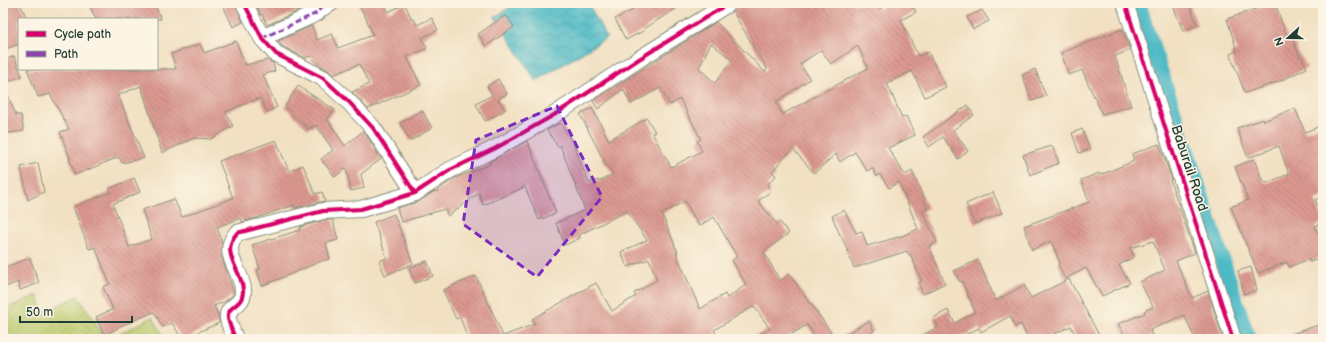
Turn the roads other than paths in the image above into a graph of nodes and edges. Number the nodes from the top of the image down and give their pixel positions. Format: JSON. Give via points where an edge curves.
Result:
{"nodes":[{"id":1,"x":244,"y":3,"type":"edge"},
{"id":2,"x":331,"y":3,"type":"edge"},
{"id":3,"x":729,"y":3,"type":"edge"},
{"id":4,"x":1125,"y":3,"type":"edge"},
{"id":5,"x":262,"y":38,"type":"junction"},
{"id":6,"x":415,"y":193,"type":"junction"},
{"id":7,"x":235,"y":339,"type":"edge"},
{"id":8,"x":1234,"y":339,"type":"edge"}],
"edges":[{"from":1,"to":5,"type":"street"},
{"from":2,"to":5,"type":"street","via":[[317,13]]},
{"from":3,"to":6,"type":"street","via":[[554,115],[496,148],[450,170]]},
{"from":4,"to":8,"type":"street","name":"Baburail Road"},
{"from":5,"to":6,"type":"street","via":[[276,54],[323,78],[349,102],[373,128]]},
{"from":6,"to":7,"type":"street","via":[[361,209],[323,210],[238,233],[230,249],[243,289],[241,301],[230,310],[228,317]]}]}
